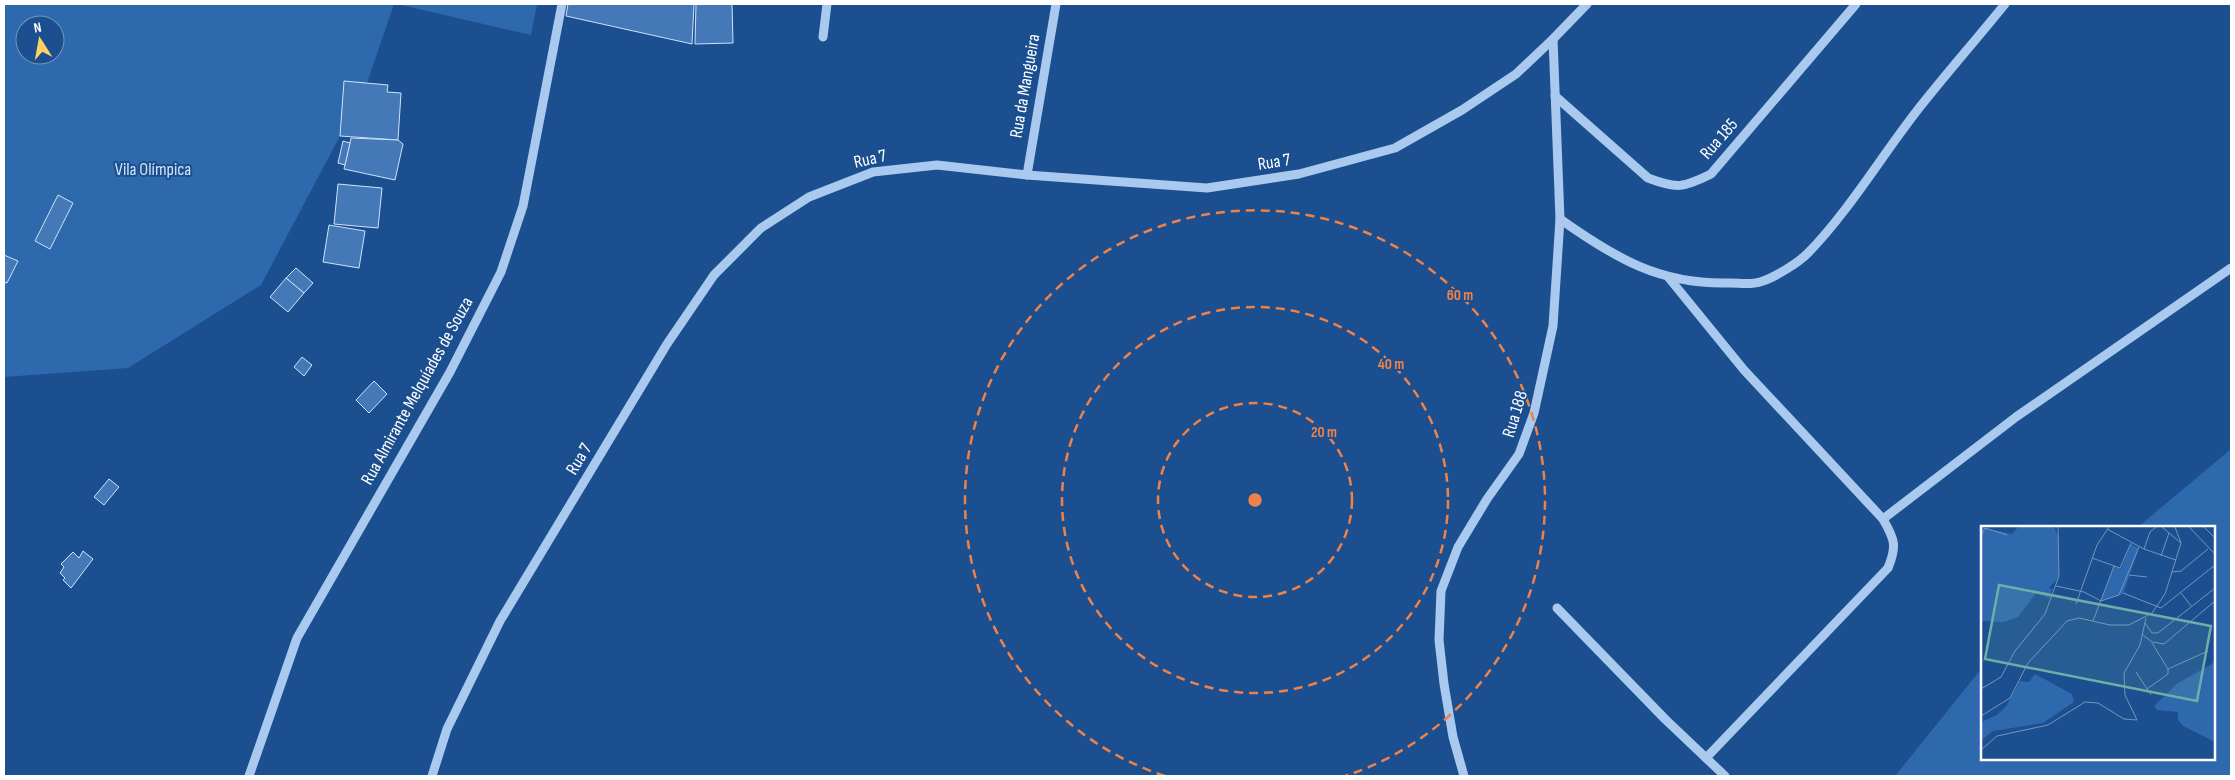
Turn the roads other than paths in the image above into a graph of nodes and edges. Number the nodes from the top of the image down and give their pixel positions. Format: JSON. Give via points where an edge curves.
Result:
{"nodes":[{"id":1,"x":562,"y":4,"type":"edge"},
{"id":2,"x":827,"y":4,"type":"edge"},
{"id":3,"x":1056,"y":4,"type":"edge"},
{"id":4,"x":1587,"y":4,"type":"edge"},
{"id":5,"x":1856,"y":4,"type":"edge"},
{"id":6,"x":2005,"y":4,"type":"edge"},
{"id":7,"x":823,"y":36,"type":"dead end"},
{"id":8,"x":1553,"y":39,"type":"junction"},
{"id":9,"x":1555,"y":96,"type":"junction"},
{"id":10,"x":1027,"y":174,"type":"junction"},
{"id":11,"x":1560,"y":219,"type":"junction"},
{"id":12,"x":2231,"y":268,"type":"edge"},
{"id":13,"x":1669,"y":278,"type":"junction"},
{"id":14,"x":1883,"y":519,"type":"junction"},
{"id":15,"x":1557,"y":608,"type":"dead end"},
{"id":16,"x":1706,"y":758,"type":"junction"},
{"id":17,"x":249,"y":776,"type":"edge"},
{"id":18,"x":432,"y":776,"type":"edge"},
{"id":19,"x":1464,"y":776,"type":"edge"},
{"id":20,"x":1725,"y":776,"type":"edge"}],
"edges":[{"from":1,"to":17,"type":"street","name":"Rua Almirante Melquíades de Souza","via":[[523,206],[501,272],[450,372],[298,638]]},
{"from":2,"to":7,"type":"street"},
{"from":3,"to":10,"type":"street","name":"Rua da Mangueira"},
{"from":4,"to":8,"type":"street","name":"Rua 7"},
{"from":5,"to":9,"type":"street","name":"Rua 185","via":[[1711,174],[1687,186],[1667,185],[1648,178]]},
{"from":6,"to":13,"type":"street","via":[[1916,112],[1808,254],[1760,282],[1714,283]]},
{"from":8,"to":9,"type":"street","name":"Rua 188"},
{"from":8,"to":10,"type":"street","name":"Rua 7","via":[[1516,74],[1462,110],[1395,148],[1299,174],[1207,188]]},
{"from":9,"to":11,"type":"street","name":"Rua 188"},
{"from":10,"to":18,"type":"street","name":"Rua 7","via":[[937,165],[873,172],[809,197],[777,217],[761,228],[714,274],[667,344],[500,621],[447,729]]},
{"from":11,"to":13,"type":"street","via":[[1598,246]]},
{"from":11,"to":19,"type":"street","name":"Rua 188","via":[[1553,326],[1534,413],[1519,454],[1458,548],[1441,590],[1439,640],[1444,684]]},
{"from":12,"to":14,"type":"street","via":[[2016,417]]},
{"from":13,"to":14,"type":"street","via":[[1744,370]]},
{"from":14,"to":16,"type":"street","via":[[1894,541],[1895,552],[1888,568]]},
{"from":15,"to":16,"type":"street"},
{"from":16,"to":20,"type":"street"}]}
